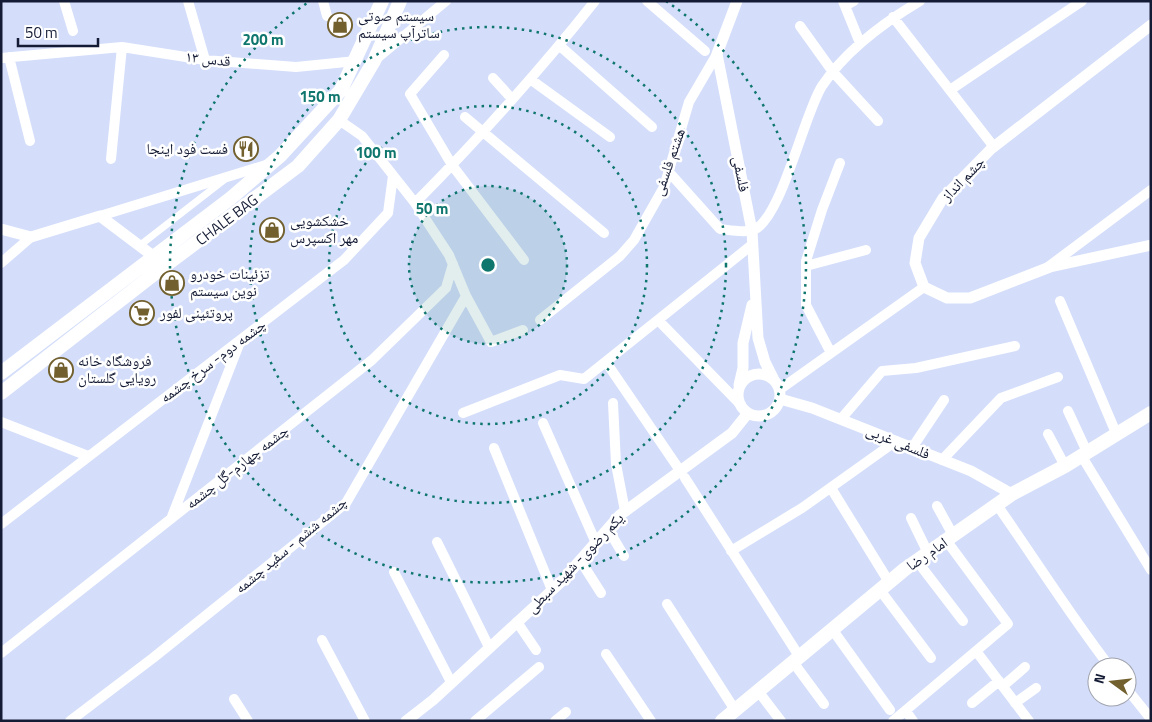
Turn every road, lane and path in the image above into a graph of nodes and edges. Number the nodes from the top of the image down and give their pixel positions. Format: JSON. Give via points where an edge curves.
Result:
{"nodes":[{"id":1,"x":64,"y":1,"type":"edge"},
{"id":2,"x":188,"y":1,"type":"edge"},
{"id":3,"x":323,"y":1,"type":"edge"},
{"id":4,"x":382,"y":1,"type":"edge"},
{"id":5,"x":400,"y":1,"type":"edge"},
{"id":6,"x":446,"y":1,"type":"edge"},
{"id":7,"x":595,"y":1,"type":"edge"},
{"id":8,"x":648,"y":1,"type":"edge"},
{"id":9,"x":737,"y":1,"type":"edge"},
{"id":10,"x":920,"y":1,"type":"edge"},
{"id":11,"x":1082,"y":1,"type":"edge"},
{"id":12,"x":848,"y":3,"type":"edge"},
{"id":13,"x":327,"y":16,"type":"dead end"},
{"id":14,"x":893,"y":17,"type":"junction"},
{"id":15,"x":1151,"y":25,"type":"edge"},
{"id":16,"x":800,"y":26,"type":"dead end"},
{"id":17,"x":73,"y":31,"type":"dead end"},
{"id":18,"x":860,"y":43,"type":"junction"},
{"id":19,"x":560,"y":46,"type":"junction"},
{"id":20,"x":122,"y":48,"type":"junction"},
{"id":21,"x":705,"y":51,"type":"dead end"},
{"id":22,"x":718,"y":54,"type":"junction"},
{"id":23,"x":444,"y":55,"type":"dead end"},
{"id":24,"x":5,"y":57,"type":"edge"},
{"id":25,"x":205,"y":60,"type":"junction"},
{"id":26,"x":374,"y":61,"type":"junction"},
{"id":27,"x":356,"y":62,"type":"junction"},
{"id":28,"x":833,"y":72,"type":"junction"},
{"id":29,"x":493,"y":78,"type":"dead end"},
{"id":30,"x":530,"y":79,"type":"junction"},
{"id":31,"x":950,"y":90,"type":"junction"},
{"id":32,"x":512,"y":99,"type":"junction"},
{"id":33,"x":465,"y":117,"type":"dead end"},
{"id":34,"x":339,"y":120,"type":"junction"},
{"id":35,"x":878,"y":121,"type":"dead end"},
{"id":36,"x":652,"y":127,"type":"dead end"},
{"id":37,"x":481,"y":133,"type":"junction"},
{"id":38,"x":610,"y":137,"type":"dead end"},
{"id":39,"x":30,"y":141,"type":"dead end"},
{"id":40,"x":994,"y":147,"type":"junction"},
{"id":41,"x":111,"y":159,"type":"dead end"},
{"id":42,"x":840,"y":163,"type":"dead end"},
{"id":43,"x":270,"y":164,"type":"junction"},
{"id":44,"x":452,"y":165,"type":"junction"},
{"id":45,"x":668,"y":171,"type":"junction"},
{"id":46,"x":230,"y":175,"type":"junction"},
{"id":47,"x":393,"y":176,"type":"junction"},
{"id":48,"x":1151,"y":190,"type":"edge"},
{"id":49,"x":415,"y":203,"type":"junction"},
{"id":50,"x":100,"y":216,"type":"junction"},
{"id":51,"x":1,"y":229,"type":"edge"},
{"id":52,"x":752,"y":231,"type":"junction"},
{"id":53,"x":604,"y":234,"type":"dead end"},
{"id":54,"x":31,"y":237,"type":"junction"},
{"id":55,"x":753,"y":244,"type":"junction"},
{"id":56,"x":1151,"y":245,"type":"edge"},
{"id":57,"x":139,"y":246,"type":"junction"},
{"id":58,"x":866,"y":250,"type":"dead end"},
{"id":59,"x":153,"y":256,"type":"junction"},
{"id":60,"x":524,"y":260,"type":"dead end"},
{"id":61,"x":1,"y":263,"type":"edge"},
{"id":62,"x":453,"y":264,"type":"junction"},
{"id":63,"x":806,"y":266,"type":"junction"},
{"id":64,"x":1043,"y":270,"type":"junction"},
{"id":65,"x":924,"y":287,"type":"junction"},
{"id":66,"x":466,"y":296,"type":"junction"},
{"id":67,"x":754,"y":296,"type":"junction"},
{"id":68,"x":1060,"y":301,"type":"dead end"},
{"id":69,"x":540,"y":320,"type":"dead end"},
{"id":70,"x":658,"y":320,"type":"junction"},
{"id":71,"x":523,"y":330,"type":"dead end"},
{"id":72,"x":240,"y":341,"type":"junction"},
{"id":73,"x":1015,"y":346,"type":"dead end"},
{"id":74,"x":831,"y":353,"type":"junction"},
{"id":75,"x":606,"y":362,"type":"junction"},
{"id":76,"x":1,"y":372,"type":"edge"},
{"id":77,"x":1058,"y":376,"type":"dead end"},
{"id":78,"x":738,"y":390,"type":"junction"},
{"id":79,"x":778,"y":390,"type":"junction"},
{"id":80,"x":1,"y":394,"type":"edge"},
{"id":81,"x":944,"y":400,"type":"dead end"},
{"id":82,"x":613,"y":402,"type":"dead end"},
{"id":83,"x":745,"y":409,"type":"junction"},
{"id":84,"x":1068,"y":411,"type":"dead end"},
{"id":85,"x":463,"y":413,"type":"dead end"},
{"id":86,"x":1150,"y":415,"type":"edge"},
{"id":87,"x":841,"y":419,"type":"junction"},
{"id":88,"x":1,"y":422,"type":"edge"},
{"id":89,"x":544,"y":423,"type":"dead end"},
{"id":90,"x":1116,"y":433,"type":"junction"},
{"id":91,"x":1048,"y":434,"type":"dead end"},
{"id":92,"x":896,"y":441,"type":"junction"},
{"id":93,"x":494,"y":448,"type":"dead end"},
{"id":94,"x":912,"y":448,"type":"junction"},
{"id":95,"x":1084,"y":454,"type":"junction"},
{"id":96,"x":88,"y":456,"type":"junction"},
{"id":97,"x":942,"y":460,"type":"junction"},
{"id":98,"x":1065,"y":466,"type":"junction"},
{"id":99,"x":683,"y":475,"type":"junction"},
{"id":100,"x":831,"y":488,"type":"junction"},
{"id":101,"x":1012,"y":494,"type":"junction"},
{"id":102,"x":997,"y":505,"type":"junction"},
{"id":103,"x":937,"y":506,"type":"dead end"},
{"id":104,"x":625,"y":512,"type":"junction"},
{"id":105,"x":911,"y":518,"type":"dead end"},
{"id":106,"x":171,"y":520,"type":"junction"},
{"id":107,"x":1,"y":524,"type":"edge"},
{"id":108,"x":608,"y":529,"type":"junction"},
{"id":109,"x":950,"y":538,"type":"junction"},
{"id":110,"x":437,"y":542,"type":"dead end"},
{"id":111,"x":596,"y":543,"type":"junction"},
{"id":112,"x":732,"y":551,"type":"junction"},
{"id":113,"x":624,"y":556,"type":"dead end"},
{"id":114,"x":923,"y":557,"type":"junction"},
{"id":115,"x":580,"y":560,"type":"junction"},
{"id":116,"x":1150,"y":569,"type":"edge"},
{"id":117,"x":394,"y":572,"type":"dead end"},
{"id":118,"x":885,"y":586,"type":"junction"},
{"id":119,"x":552,"y":590,"type":"junction"},
{"id":120,"x":601,"y":593,"type":"dead end"},
{"id":121,"x":667,"y":604,"type":"dead end"},
{"id":122,"x":963,"y":621,"type":"dead end"},
{"id":123,"x":517,"y":622,"type":"junction"},
{"id":124,"x":832,"y":629,"type":"junction"},
{"id":125,"x":322,"y":640,"type":"dead end"},
{"id":126,"x":489,"y":647,"type":"junction"},
{"id":127,"x":536,"y":650,"type":"dead end"},
{"id":128,"x":976,"y":651,"type":"junction"},
{"id":129,"x":1,"y":653,"type":"edge"},
{"id":130,"x":606,"y":654,"type":"dead end"},
{"id":131,"x":1102,"y":657,"type":"edge"},
{"id":132,"x":931,"y":658,"type":"dead end"},
{"id":133,"x":796,"y":659,"type":"junction"},
{"id":134,"x":1025,"y":667,"type":"dead end"},
{"id":135,"x":539,"y":668,"type":"dead end"},
{"id":136,"x":452,"y":682,"type":"junction"},
{"id":137,"x":1001,"y":683,"type":"junction"},
{"id":138,"x":1036,"y":688,"type":"dead end"},
{"id":139,"x":758,"y":691,"type":"junction"},
{"id":140,"x":234,"y":699,"type":"dead end"},
{"id":141,"x":1137,"y":702,"type":"edge"},
{"id":142,"x":972,"y":703,"type":"dead end"},
{"id":143,"x":1015,"y":703,"type":"junction"},
{"id":144,"x":824,"y":704,"type":"dead end"},
{"id":145,"x":735,"y":710,"type":"junction"},
{"id":146,"x":890,"y":710,"type":"dead end"},
{"id":147,"x":906,"y":711,"type":"junction"},
{"id":148,"x":566,"y":712,"type":"dead end"},
{"id":149,"x":411,"y":719,"type":"edge"},
{"id":150,"x":1151,"y":719,"type":"edge"},
{"id":151,"x":70,"y":721,"type":"edge"},
{"id":152,"x":248,"y":721,"type":"edge"},
{"id":153,"x":365,"y":721,"type":"edge"},
{"id":154,"x":475,"y":721,"type":"edge"},
{"id":155,"x":555,"y":721,"type":"edge"},
{"id":156,"x":651,"y":721,"type":"edge"},
{"id":157,"x":722,"y":721,"type":"edge"},
{"id":158,"x":781,"y":721,"type":"edge"},
{"id":159,"x":893,"y":721,"type":"edge"},
{"id":160,"x":913,"y":721,"type":"edge"},
{"id":161,"x":1029,"y":721,"type":"edge"}],
"edges":[{"from":1,"to":17,"type":"street"},
{"from":2,"to":25,"type":"street"},
{"from":3,"to":13,"type":"street"},
{"from":4,"to":27,"type":"main road","name":"CHALE BAG"},
{"from":5,"to":26,"type":"main road","name":"CHALE BAG"},
{"from":6,"to":26,"type":"street"},
{"from":7,"to":19,"type":"street"},
{"from":8,"to":21,"type":"street"},
{"from":9,"to":22,"type":"street"},
{"from":10,"to":14,"type":"street"},
{"from":11,"to":31,"type":"street"},
{"from":12,"to":18,"type":"street"},
{"from":14,"to":18,"type":"street"},
{"from":14,"to":31,"type":"street"},
{"from":15,"to":40,"type":"street","name":"چشم انداز"},
{"from":16,"to":28,"type":"street"},
{"from":18,"to":28,"type":"street"},
{"from":19,"to":30,"type":"street"},
{"from":19,"to":36,"type":"street"},
{"from":20,"to":24,"type":"street","name":"قدس ۱۳"},
{"from":20,"to":25,"type":"street","name":"قدس ۱۳"},
{"from":20,"to":41,"type":"street"},
{"from":22,"to":45,"type":"street","name":"هشتم فلسفی","via":[[689,102]]},
{"from":22,"to":52,"type":"street","name":"فلسفی"},
{"from":23,"to":44,"type":"street","via":[[410,94]]},
{"from":24,"to":39,"type":"street"},
{"from":25,"to":27,"type":"street","name":"قدس ۱۳","via":[[296,67]]},
{"from":26,"to":34,"type":"main road","name":"CHALE BAG"},
{"from":27,"to":43,"type":"main road","name":"CHALE BAG","via":[[341,90]]},
{"from":28,"to":35,"type":"street"},
{"from":28,"to":52,"type":"street","via":[[821,88],[793,163],[763,224]]},
{"from":29,"to":32,"type":"street"},
{"from":30,"to":32,"type":"street"},
{"from":30,"to":38,"type":"street"},
{"from":31,"to":40,"type":"street"},
{"from":32,"to":37,"type":"street"},
{"from":33,"to":37,"type":"street"},
{"from":34,"to":47,"type":"street","via":[[362,136]]},
{"from":34,"to":80,"type":"main road","name":"CHALE BAG","via":[[298,166]]},
{"from":37,"to":44,"type":"street"},
{"from":37,"to":53,"type":"street"},
{"from":40,"to":65,"type":"street","name":"چشم انداز","via":[[943,198],[919,238],[915,263]]},
{"from":42,"to":63,"type":"street"},
{"from":43,"to":46,"type":"street"},
{"from":43,"to":59,"type":"main road","name":"CHALE BAG","via":[[231,198]]},
{"from":44,"to":49,"type":"street"},
{"from":44,"to":60,"type":"street"},
{"from":45,"to":52,"type":"street","via":[[720,229]]},
{"from":45,"to":69,"type":"street","name":"هشتم فلسفی","via":[[664,187],[634,240],[620,256]]},
{"from":46,"to":50,"type":"street"},
{"from":46,"to":57,"type":"street"},
{"from":47,"to":49,"type":"street"},
{"from":47,"to":72,"type":"street","name":"چشمه دوم- سرخ چشمه","via":[[388,213],[344,260]]},
{"from":48,"to":64,"type":"street"},
{"from":49,"to":62,"type":"street"},
{"from":50,"to":54,"type":"street"},
{"from":50,"to":57,"type":"street"},
{"from":51,"to":54,"type":"street"},
{"from":52,"to":55,"type":"street","name":"فلسفی"},
{"from":54,"to":61,"type":"street"},
{"from":55,"to":67,"type":"street","name":"فلسفی"},
{"from":55,"to":70,"type":"street"},
{"from":56,"to":64,"type":"street"},
{"from":57,"to":59,"type":"street"},
{"from":58,"to":63,"type":"street"},
{"from":59,"to":76,"type":"main road","name":"CHALE BAG"},
{"from":62,"to":66,"type":"street"},
{"from":62,"to":106,"type":"street","name":"چشمه چهارم-گل چشمه","via":[[446,288],[372,360]]},
{"from":63,"to":74,"type":"street","via":[[806,305]]},
{"from":64,"to":65,"type":"street","via":[[970,298],[947,298]]},
{"from":65,"to":74,"type":"street"},
{"from":66,"to":71,"type":"street","via":[[491,342]]},
{"from":66,"to":151,"type":"street","name":"چشمه ششم - سفید چشمه","via":[[346,503]]},
{"from":67,"to":78,"type":"street","via":[[743,344],[743,368]]},
{"from":67,"to":79,"type":"street","via":[[758,338]]},
{"from":68,"to":90,"type":"street"},
{"from":70,"to":75,"type":"street"},
{"from":70,"to":83,"type":"street"},
{"from":72,"to":96,"type":"street","name":"چشمه دوم- سرخ چشمه"},
{"from":72,"to":106,"type":"street"},
{"from":73,"to":87,"type":"street","via":[[916,368],[882,371]]},
{"from":74,"to":79,"type":"street"},
{"from":75,"to":85,"type":"street","via":[[584,379],[560,375]]},
{"from":75,"to":99,"type":"street"},
{"from":77,"to":97,"type":"street","via":[[1001,398]]},
{"from":78,"to":79,"type":"street","via":[[746,378],[764,374]]},
{"from":78,"to":83,"type":"street"},
{"from":79,"to":83,"type":"street","via":[[769,413],[758,416]]},
{"from":79,"to":87,"type":"street","name":"فلسفی غربی"},
{"from":81,"to":94,"type":"street"},
{"from":82,"to":104,"type":"street","via":[[616,464]]},
{"from":83,"to":99,"type":"street","name":"یکم رضوی- شهید سبطی","via":[[732,433]]},
{"from":84,"to":95,"type":"street"},
{"from":86,"to":90,"type":"main road","name":"امام رضا"},
{"from":87,"to":92,"type":"street","name":"فلسفی غربی"},
{"from":88,"to":96,"type":"street"},
{"from":89,"to":111,"type":"street"},
{"from":90,"to":95,"type":"main road","name":"امام رضا"},
{"from":91,"to":98,"type":"street"},
{"from":92,"to":94,"type":"street","name":"فلسفی غربی"},
{"from":92,"to":100,"type":"street"},
{"from":93,"to":119,"type":"street"},
{"from":94,"to":97,"type":"street","name":"فلسفی غربی"},
{"from":95,"to":98,"type":"main road","name":"امام رضا"},
{"from":95,"to":116,"type":"street"},
{"from":96,"to":107,"type":"street","name":"چشمه دوم- سرخ چشمه"},
{"from":97,"to":101,"type":"street","name":"فلسفی غربی","via":[[971,471]]},
{"from":98,"to":101,"type":"main road","name":"امام رضا"},
{"from":99,"to":104,"type":"street","name":"یکم رضوی- شهید سبطی"},
{"from":99,"to":112,"type":"street"},
{"from":100,"to":112,"type":"street"},
{"from":100,"to":118,"type":"street"},
{"from":101,"to":102,"type":"main road","name":"امام رضا"},
{"from":102,"to":109,"type":"main road","name":"امام رضا"},
{"from":102,"to":131,"type":"street"},
{"from":103,"to":109,"type":"street"},
{"from":104,"to":108,"type":"street","name":"یکم رضوی- شهید سبطی"},
{"from":105,"to":114,"type":"street"},
{"from":106,"to":129,"type":"street","name":"چشمه چهارم-گل چشمه"},
{"from":108,"to":111,"type":"street","name":"یکم رضوی- شهید سبطی"},
{"from":108,"to":113,"type":"street"},
{"from":109,"to":114,"type":"main road","name":"امام رضا"},
{"from":109,"to":128,"type":"street","via":[[1008,624]]},
{"from":110,"to":126,"type":"street"},
{"from":111,"to":115,"type":"street","name":"یکم رضوی- شهید سبطی"},
{"from":112,"to":133,"type":"street"},
{"from":114,"to":118,"type":"main road","name":"امام رضا"},
{"from":114,"to":122,"type":"street"},
{"from":115,"to":119,"type":"street","name":"یکم رضوی- شهید سبطی"},
{"from":115,"to":120,"type":"street"},
{"from":117,"to":136,"type":"street"},
{"from":118,"to":124,"type":"main road","name":"امام رضا"},
{"from":118,"to":132,"type":"street"},
{"from":119,"to":123,"type":"street","name":"یکم رضوی- شهید سبطی"},
{"from":121,"to":145,"type":"street"},
{"from":123,"to":126,"type":"street","name":"یکم رضوی- شهید سبطی"},
{"from":123,"to":127,"type":"street"},
{"from":124,"to":133,"type":"main road","name":"امام رضا"},
{"from":124,"to":146,"type":"street"},
{"from":125,"to":153,"type":"street"},
{"from":126,"to":136,"type":"street","name":"یکم رضوی- شهید سبطی"},
{"from":128,"to":137,"type":"street"},
{"from":128,"to":147,"type":"street"},
{"from":130,"to":156,"type":"street"},
{"from":133,"to":139,"type":"main road","name":"امام رضا"},
{"from":133,"to":144,"type":"street"},
{"from":134,"to":137,"type":"street"},
{"from":135,"to":154,"type":"street"},
{"from":136,"to":149,"type":"street","name":"یکم رضوی- شهید سبطی"},
{"from":137,"to":142,"type":"street"},
{"from":137,"to":143,"type":"street"},
{"from":138,"to":143,"type":"street"},
{"from":139,"to":145,"type":"main road","name":"امام رضا"},
{"from":139,"to":158,"type":"street"},
{"from":140,"to":152,"type":"street"},
{"from":141,"to":150,"type":"street"},
{"from":143,"to":161,"type":"street"},
{"from":145,"to":157,"type":"main road","name":"امام رضا"},
{"from":147,"to":159,"type":"street"},
{"from":147,"to":160,"type":"street"},
{"from":148,"to":155,"type":"street"}]}
